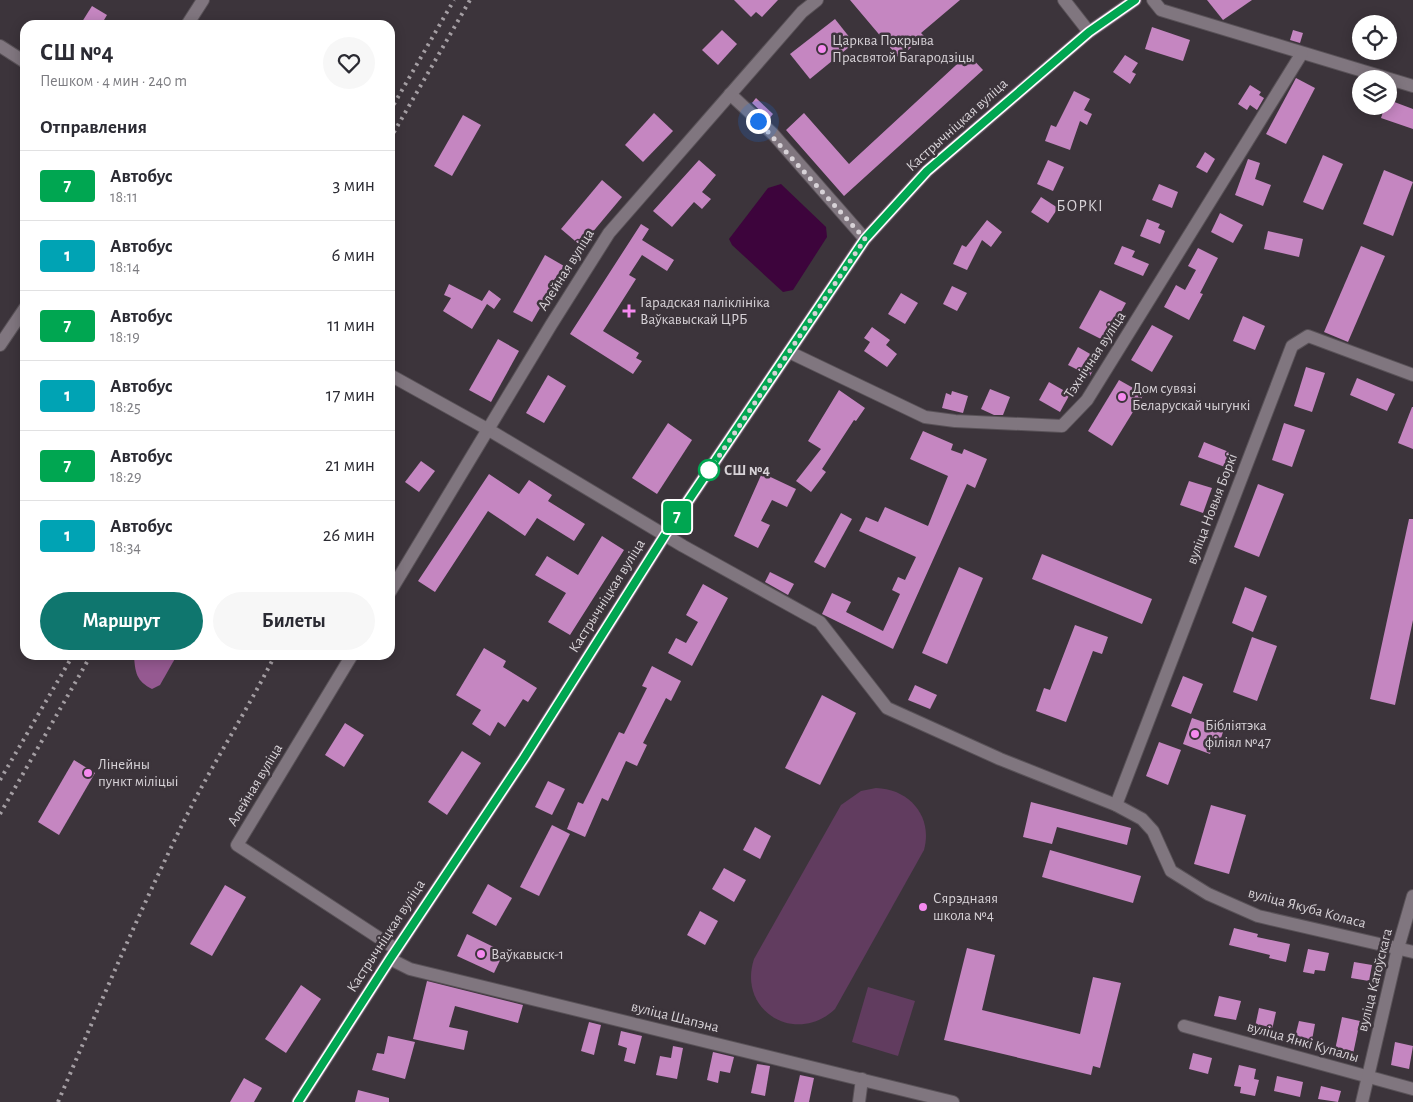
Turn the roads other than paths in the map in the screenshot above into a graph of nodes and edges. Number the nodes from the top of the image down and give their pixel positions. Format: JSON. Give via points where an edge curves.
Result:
{"nodes":[{"id":1,"x":203,"y":0,"type":"edge"},
{"id":2,"x":817,"y":0,"type":"edge"},
{"id":3,"x":1064,"y":0,"type":"edge"},
{"id":4,"x":1135,"y":0,"type":"edge"},
{"id":5,"x":1153,"y":0,"type":"edge"},
{"id":6,"x":191,"y":20,"type":"edge"},
{"id":7,"x":1089,"y":32,"type":"junction"},
{"id":8,"x":0,"y":46,"type":"edge"},
{"id":9,"x":1302,"y":53,"type":"junction"},
{"id":10,"x":20,"y":59,"type":"edge"},
{"id":11,"x":1413,"y":86,"type":"edge"},
{"id":12,"x":730,"y":94,"type":"junction"},
{"id":13,"x":865,"y":239,"type":"junction"},
{"id":14,"x":20,"y":315,"type":"edge"},
{"id":15,"x":0,"y":345,"type":"edge"},
{"id":16,"x":789,"y":352,"type":"junction"},
{"id":17,"x":1413,"y":375,"type":"edge"},
{"id":18,"x":395,"y":378,"type":"edge"},
{"id":19,"x":489,"y":430,"type":"junction"},
{"id":20,"x":665,"y":535,"type":"junction"},
{"id":21,"x":395,"y":584,"type":"edge"},
{"id":22,"x":349,"y":660,"type":"edge"},
{"id":23,"x":1116,"y":805,"type":"junction"},
{"id":24,"x":1413,"y":896,"type":"edge"},
{"id":25,"x":1398,"y":948,"type":"junction"},
{"id":26,"x":1413,"y":952,"type":"edge"},
{"id":27,"x":393,"y":954,"type":"junction"},
{"id":28,"x":1184,"y":1026,"type":"dead end"},
{"id":29,"x":1368,"y":1078,"type":"junction"},
{"id":30,"x":862,"y":1079,"type":"junction"},
{"id":31,"x":1413,"y":1090,"type":"edge"},
{"id":32,"x":298,"y":1102,"type":"edge"},
{"id":33,"x":859,"y":1102,"type":"edge"},
{"id":34,"x":954,"y":1102,"type":"edge"},
{"id":35,"x":1362,"y":1102,"type":"edge"}],
"edges":[{"from":1,"to":6,"type":"street"},
{"from":2,"to":12,"type":"street","name":"Алейная вуліца","via":[[802,12]]},
{"from":3,"to":7,"type":"street"},
{"from":4,"to":7,"type":"main road","name":"Кастрычніцкая вуліца"},
{"from":5,"to":9,"type":"street","via":[[1161,10]]},
{"from":7,"to":13,"type":"main road","name":"Кастрычніцкая вуліца","via":[[927,171]]},
{"from":8,"to":10,"type":"street"},
{"from":9,"to":11,"type":"street"},
{"from":9,"to":16,"type":"street","name":"Тэхнічная вуліца","via":[[1087,400],[1062,426],[955,422],[925,417]]},
{"from":12,"to":13,"type":"street","via":[[773,134]]},
{"from":12,"to":19,"type":"street","name":"Алейная вуліца","via":[[609,233]]},
{"from":13,"to":16,"type":"main road","name":"Кастрычніцкая вуліца"},
{"from":14,"to":15,"type":"street"},
{"from":16,"to":20,"type":"main road","name":"Кастрычніцкая вуліца"},
{"from":17,"to":23,"type":"street","name":"вуліца Новыя Боркі","via":[[1308,336],[1292,346]]},
{"from":18,"to":19,"type":"street"},
{"from":19,"to":20,"type":"street"},
{"from":19,"to":21,"type":"street","name":"Алейная вуліца"},
{"from":20,"to":23,"type":"street","via":[[820,622],[887,708],[1000,759]]},
{"from":20,"to":27,"type":"main road","name":"Кастрычніцкая вуліца","via":[[524,758]]},
{"from":22,"to":27,"type":"street","name":"Алейная вуліца","via":[[237,845]]},
{"from":23,"to":25,"type":"street","name":"вуліца Якуба Коласа","via":[[1142,819],[1153,831],[1172,871],[1208,894],[1258,916]]},
{"from":24,"to":25,"type":"street","name":"вуліца Катоўскага"},
{"from":25,"to":26,"type":"street","name":"вуліца Якуба Коласа"},
{"from":25,"to":29,"type":"street","name":"вуліца Катоўскага"},
{"from":27,"to":30,"type":"street","name":"вуліца Шапэна","via":[[410,969]]},
{"from":27,"to":32,"type":"main road","name":"Кастрычніцкая вуліца"},
{"from":28,"to":29,"type":"street","name":"вуліца Янкі Купалы"},
{"from":29,"to":31,"type":"street","name":"вуліца Янкі Купалы"},
{"from":29,"to":35,"type":"street","name":"вуліца Катоўскага"},
{"from":30,"to":33,"type":"street"},
{"from":30,"to":34,"type":"street","name":"вуліца Шапэна"}]}
